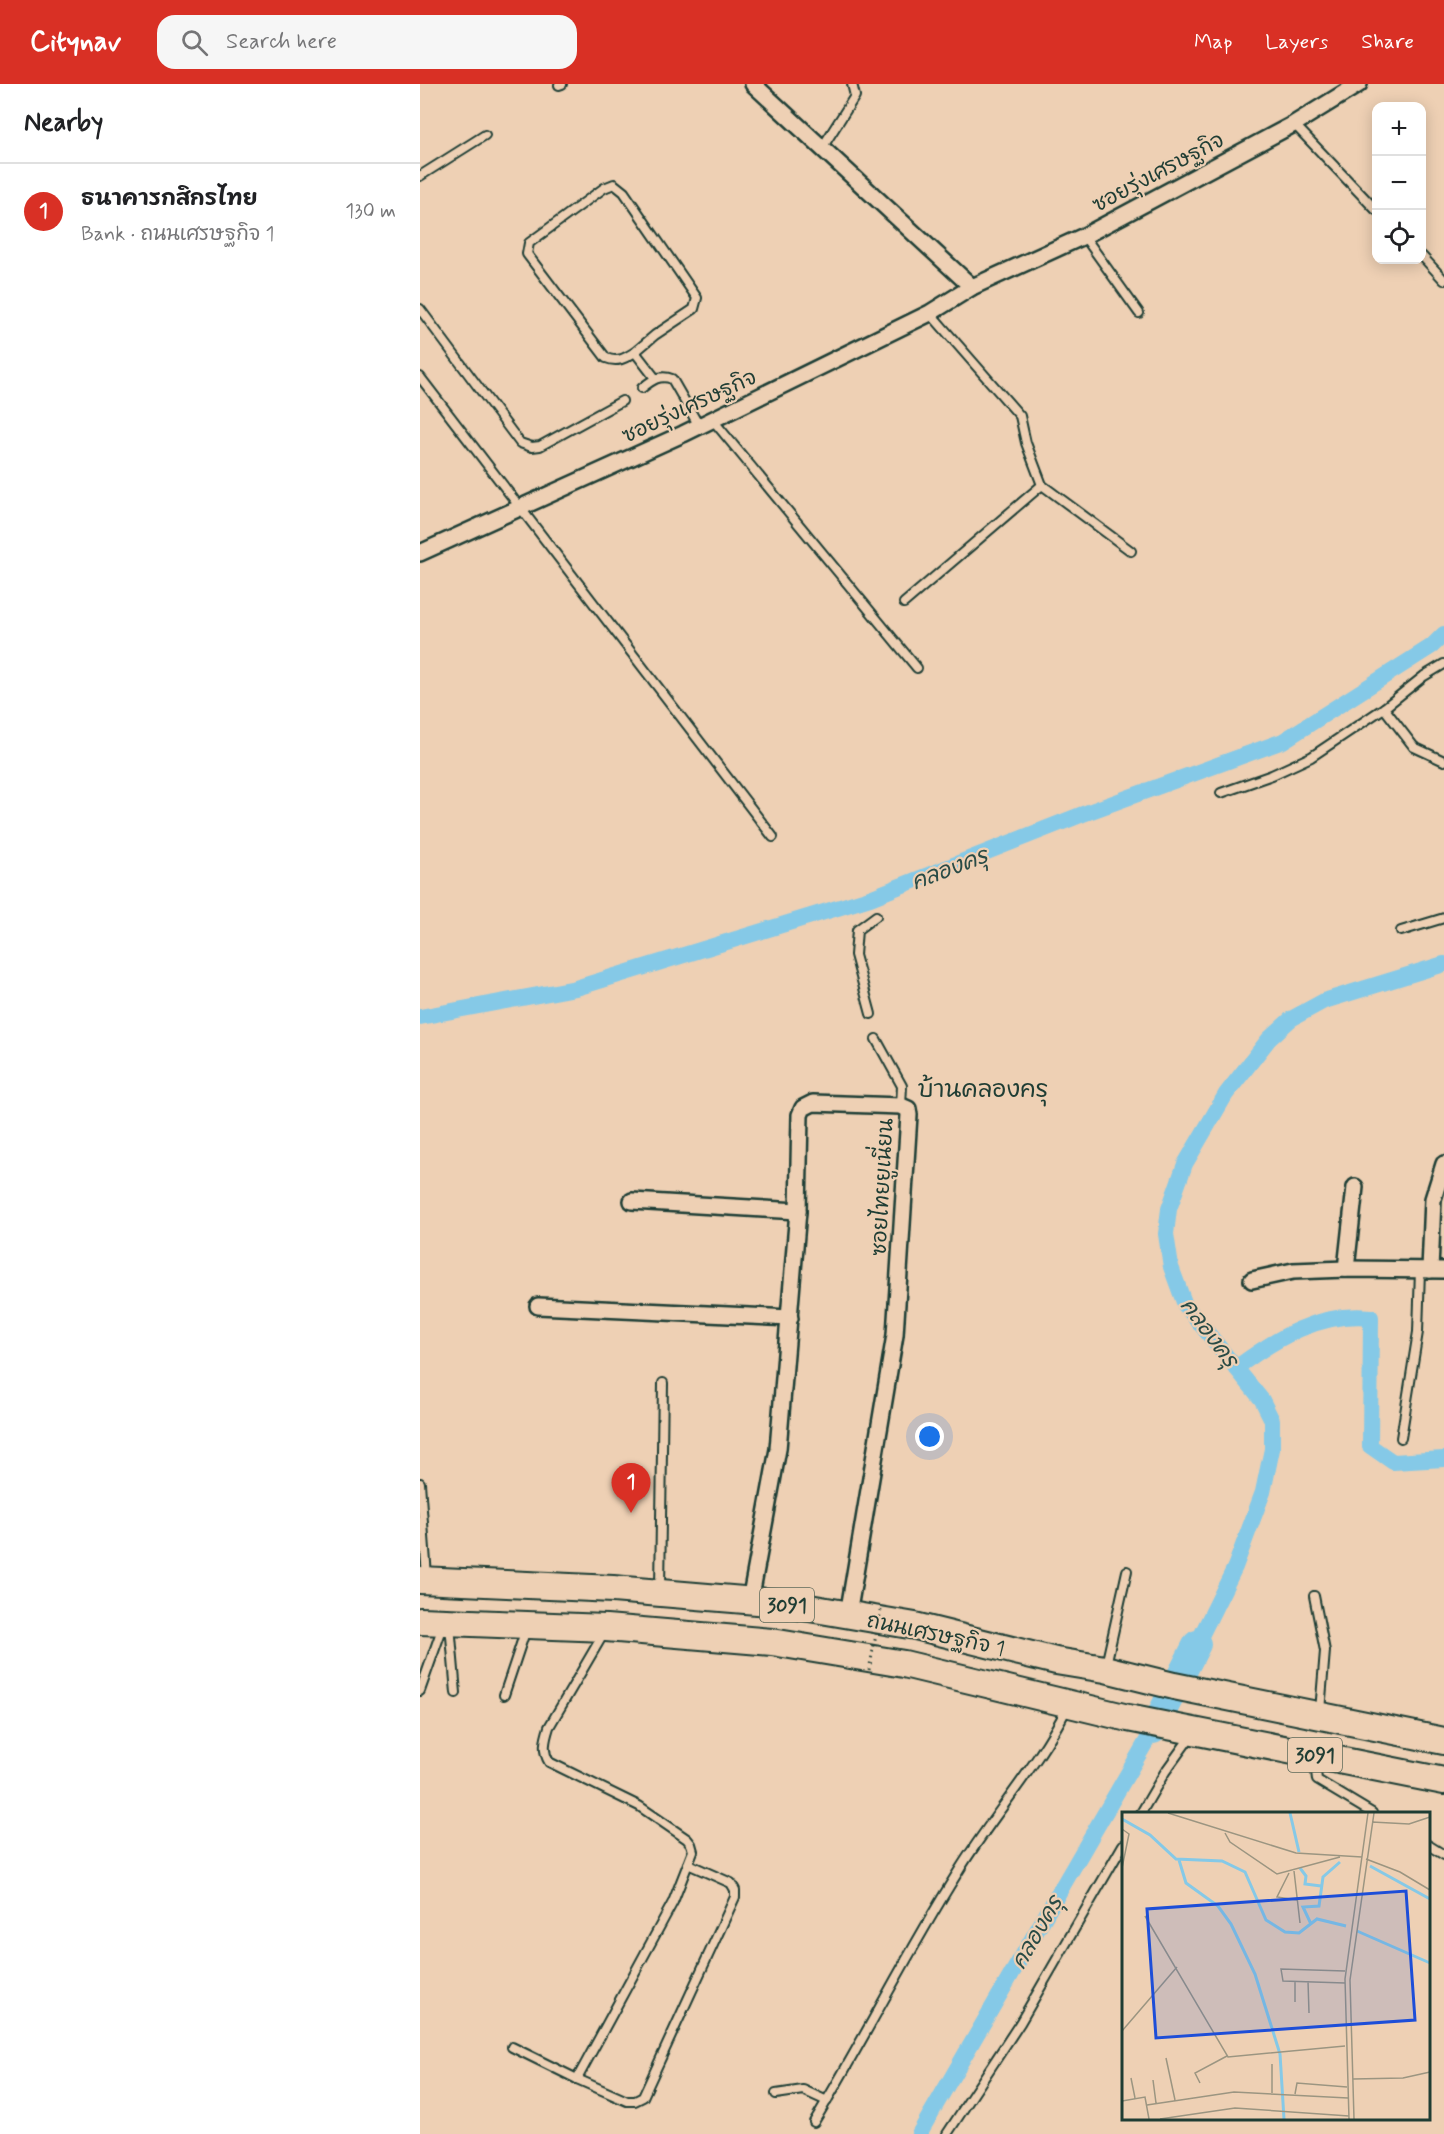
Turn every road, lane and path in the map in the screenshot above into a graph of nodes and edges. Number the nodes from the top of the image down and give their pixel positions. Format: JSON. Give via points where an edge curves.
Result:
{"nodes":[{"id":1,"x":753,"y":84,"type":"edge"},
{"id":2,"x":852,"y":84,"type":"edge"},
{"id":3,"x":1359,"y":84,"type":"edge"},
{"id":4,"x":1294,"y":124,"type":"junction"},
{"id":5,"x":485,"y":135,"type":"dead end"},
{"id":6,"x":822,"y":148,"type":"junction"},
{"id":7,"x":420,"y":176,"type":"edge"},
{"id":8,"x":1372,"y":205,"type":"edge"},
{"id":9,"x":1084,"y":236,"type":"junction"},
{"id":10,"x":1426,"y":260,"type":"edge"},
{"id":11,"x":1444,"y":280,"type":"edge"},
{"id":12,"x":972,"y":287,"type":"junction"},
{"id":13,"x":420,"y":309,"type":"edge"},
{"id":14,"x":930,"y":313,"type":"junction"},
{"id":15,"x":1139,"y":313,"type":"dead end"},
{"id":16,"x":635,"y":352,"type":"junction"},
{"id":17,"x":420,"y":377,"type":"edge"},
{"id":18,"x":656,"y":378,"type":"junction"},
{"id":19,"x":642,"y":388,"type":"dead end"},
{"id":20,"x":622,"y":401,"type":"dead end"},
{"id":21,"x":705,"y":422,"type":"junction"},
{"id":22,"x":1042,"y":485,"type":"junction"},
{"id":23,"x":518,"y":507,"type":"junction"},
{"id":24,"x":1131,"y":551,"type":"dead end"},
{"id":25,"x":420,"y":553,"type":"edge"},
{"id":26,"x":904,"y":603,"type":"dead end"},
{"id":27,"x":1444,"y":664,"type":"edge"},
{"id":28,"x":917,"y":668,"type":"dead end"},
{"id":29,"x":1384,"y":708,"type":"junction"},
{"id":30,"x":1444,"y":761,"type":"edge"},
{"id":31,"x":1221,"y":793,"type":"dead end"},
{"id":32,"x":773,"y":837,"type":"dead end"},
{"id":33,"x":876,"y":916,"type":"dead end"},
{"id":34,"x":1444,"y":918,"type":"edge"},
{"id":35,"x":1401,"y":930,"type":"dead end"},
{"id":36,"x":871,"y":1014,"type":"dead end"},
{"id":37,"x":876,"y":1039,"type":"dead end"},
{"id":38,"x":901,"y":1106,"type":"junction"},
{"id":39,"x":1444,"y":1164,"type":"edge"},
{"id":40,"x":1355,"y":1187,"type":"dead end"},
{"id":41,"x":632,"y":1201,"type":"dead end"},
{"id":42,"x":798,"y":1211,"type":"junction"},
{"id":43,"x":1346,"y":1269,"type":"junction"},
{"id":44,"x":1431,"y":1270,"type":"edge"},
{"id":45,"x":1252,"y":1280,"type":"dead end"},
{"id":46,"x":538,"y":1306,"type":"dead end"},
{"id":47,"x":790,"y":1318,"type":"junction"},
{"id":48,"x":663,"y":1383,"type":"dead end"},
{"id":49,"x":1401,"y":1438,"type":"dead end"},
{"id":50,"x":420,"y":1483,"type":"edge"},
{"id":51,"x":1127,"y":1571,"type":"dead end"},
{"id":52,"x":424,"y":1580,"type":"edge"},
{"id":53,"x":660,"y":1593,"type":"junction"},
{"id":54,"x":1314,"y":1596,"type":"dead end"},
{"id":55,"x":750,"y":1601,"type":"junction"},
{"id":56,"x":881,"y":1610,"type":"dead end"},
{"id":57,"x":848,"y":1615,"type":"junction"},
{"id":58,"x":438,"y":1621,"type":"edge"},
{"id":59,"x":528,"y":1625,"type":"junction"},
{"id":60,"x":606,"y":1628,"type":"junction"},
{"id":61,"x":1105,"y":1669,"type":"junction"},
{"id":62,"x":869,"y":1670,"type":"dead end"},
{"id":63,"x":420,"y":1691,"type":"edge"},
{"id":64,"x":456,"y":1693,"type":"dead end"},
{"id":65,"x":504,"y":1695,"type":"dead end"},
{"id":66,"x":1069,"y":1704,"type":"junction"},
{"id":67,"x":1320,"y":1715,"type":"junction"},
{"id":68,"x":1191,"y":1730,"type":"junction"},
{"id":69,"x":1444,"y":1741,"type":"edge"},
{"id":70,"x":1321,"y":1756,"type":"junction"},
{"id":71,"x":1444,"y":1781,"type":"edge"},
{"id":72,"x":1142,"y":1812,"type":"edge"},
{"id":73,"x":1370,"y":1812,"type":"edge"},
{"id":74,"x":1429,"y":1846,"type":"edge"},
{"id":75,"x":1122,"y":1847,"type":"edge"},
{"id":76,"x":1444,"y":1855,"type":"edge"},
{"id":77,"x":688,"y":1864,"type":"junction"},
{"id":78,"x":512,"y":2048,"type":"dead end"},
{"id":79,"x":577,"y":2079,"type":"junction"},
{"id":80,"x":776,"y":2094,"type":"dead end"},
{"id":81,"x":827,"y":2101,"type":"junction"},
{"id":82,"x":814,"y":2122,"type":"dead end"},
{"id":83,"x":947,"y":2134,"type":"edge"}],
"edges":[{"from":1,"to":6,"type":"street"},
{"from":2,"to":6,"type":"lane","via":[[855,96]]},
{"from":3,"to":4,"type":"street","name":"ซอยรุ่งเศรษฐกิจ"},
{"from":4,"to":8,"type":"lane"},
{"from":4,"to":9,"type":"street","name":"ซอยรุ่งเศรษฐกิจ"},
{"from":5,"to":7,"type":"lane"},
{"from":6,"to":12,"type":"street"},
{"from":9,"to":12,"type":"street","name":"ซอยรุ่งเศรษฐกิจ"},
{"from":9,"to":15,"type":"lane"},
{"from":10,"to":11,"type":"lane"},
{"from":12,"to":14,"type":"street","name":"ซอยรุ่งเศรษฐกิจ"},
{"from":13,"to":20,"type":"lane","via":[[520,443],[540,446]]},
{"from":14,"to":21,"type":"street","name":"ซอยรุ่งเศรษฐกิจ"},
{"from":14,"to":22,"type":"lane","via":[[1020,416]]},
{"from":16,"to":16,"type":"lane","via":[[621,360],[606,358],[527,254],[529,243],[614,184],[624,192],[697,298],[694,309]]},
{"from":16,"to":18,"type":"lane"},
{"from":17,"to":23,"type":"lane"},
{"from":18,"to":19,"type":"lane"},
{"from":18,"to":21,"type":"lane","via":[[672,379]]},
{"from":21,"to":23,"type":"street","name":"ซอยรุ่งเศรษฐกิจ"},
{"from":21,"to":28,"type":"lane"},
{"from":22,"to":24,"type":"lane"},
{"from":22,"to":26,"type":"lane"},
{"from":23,"to":25,"type":"street","name":"ซอยรุ่งเศรษฐกิจ"},
{"from":23,"to":32,"type":"lane"},
{"from":27,"to":29,"type":"lane"},
{"from":29,"to":30,"type":"lane","via":[[1414,747]]},
{"from":29,"to":31,"type":"lane","via":[[1311,757]]},
{"from":33,"to":36,"type":"lane","via":[[857,930],[855,954]]},
{"from":34,"to":35,"type":"lane"},
{"from":37,"to":38,"type":"lane","via":[[902,1086]]},
{"from":38,"to":42,"type":"street","name":"ซอยไทยยูเนี่ยน","via":[[813,1103],[803,1108]]},
{"from":38,"to":57,"type":"street","name":"ซอยไทยยูเนี่ยน","via":[[908,1109],[909,1116],[895,1335]]},
{"from":39,"to":44,"type":"street","via":[[1433,1199]]},
{"from":40,"to":43,"type":"street"},
{"from":41,"to":42,"type":"street"},
{"from":42,"to":47,"type":"street","name":"ซอยไทยยูเนี่ยน"},
{"from":43,"to":44,"type":"street"},
{"from":43,"to":45,"type":"street","via":[[1293,1271]]},
{"from":44,"to":49,"type":"lane"},
{"from":46,"to":47,"type":"street"},
{"from":47,"to":55,"type":"street","name":"ซอยไทยยูเนี่ยน","via":[[778,1449]]},
{"from":48,"to":53,"type":"lane"},
{"from":50,"to":52,"type":"lane"},
{"from":51,"to":61,"type":"lane"},
{"from":52,"to":53,"type":"main road","name":"ถนนเศรษฐกิจ 1","number":"3091"},
{"from":53,"to":55,"type":"main road","name":"ถนนเศรษฐกิจ 1","number":"3091"},
{"from":54,"to":67,"type":"lane","via":[[1325,1651]]},
{"from":55,"to":57,"type":"main road","name":"ถนนเศรษฐกิจ 1","number":"3091"},
{"from":56,"to":62,"type":"path","bridge":true},
{"from":57,"to":61,"type":"main road","name":"ถนนเศรษฐกิจ 1","number":"3091","via":[[915,1626],[1056,1661]]},
{"from":58,"to":59,"type":"main road","name":"ถนนเศรษฐกิจ 1","number":"3091"},
{"from":58,"to":63,"type":"lane"},
{"from":58,"to":64,"type":"lane"},
{"from":59,"to":60,"type":"main road","name":"ถนนเศรษฐกิจ 1","number":"3091"},
{"from":59,"to":65,"type":"lane"},
{"from":60,"to":66,"type":"main road","name":"ถนนเศรษฐกิจ 1","number":"3091","via":[[772,1642],[904,1664]]},
{"from":60,"to":77,"type":"lane","via":[[549,1727],[545,1756],[549,1762],[639,1806],[687,1839],[693,1851]]},
{"from":61,"to":67,"type":"main road","name":"ถนนเศรษฐกิจ 1","number":"3091"},
{"from":66,"to":68,"type":"main road","name":"ถนนเศรษฐกิจ 1","number":"3091"},
{"from":66,"to":81,"type":"lane","via":[[1030,1770],[958,1871]]},
{"from":67,"to":69,"type":"main road","name":"ถนนเศรษฐกิจ 1","number":"3091"},
{"from":68,"to":70,"type":"main road","name":"ถนนเศรษฐกิจ 1","number":"3091"},
{"from":68,"to":72,"type":"lane"},
{"from":70,"to":71,"type":"main road","name":"ถนนเศรษฐกิจ 1","number":"3091"},
{"from":70,"to":73,"type":"lane","via":[[1317,1780]]},
{"from":74,"to":76,"type":"lane"},
{"from":75,"to":83,"type":"lane","via":[[1020,2024]]},
{"from":77,"to":79,"type":"lane","via":[[673,1902]]},
{"from":77,"to":79,"type":"lane","via":[[731,1883],[735,1897],[644,2097],[627,2101]]},
{"from":78,"to":79,"type":"lane"},
{"from":80,"to":81,"type":"lane","via":[[803,2090]]},
{"from":81,"to":82,"type":"lane"}]}
